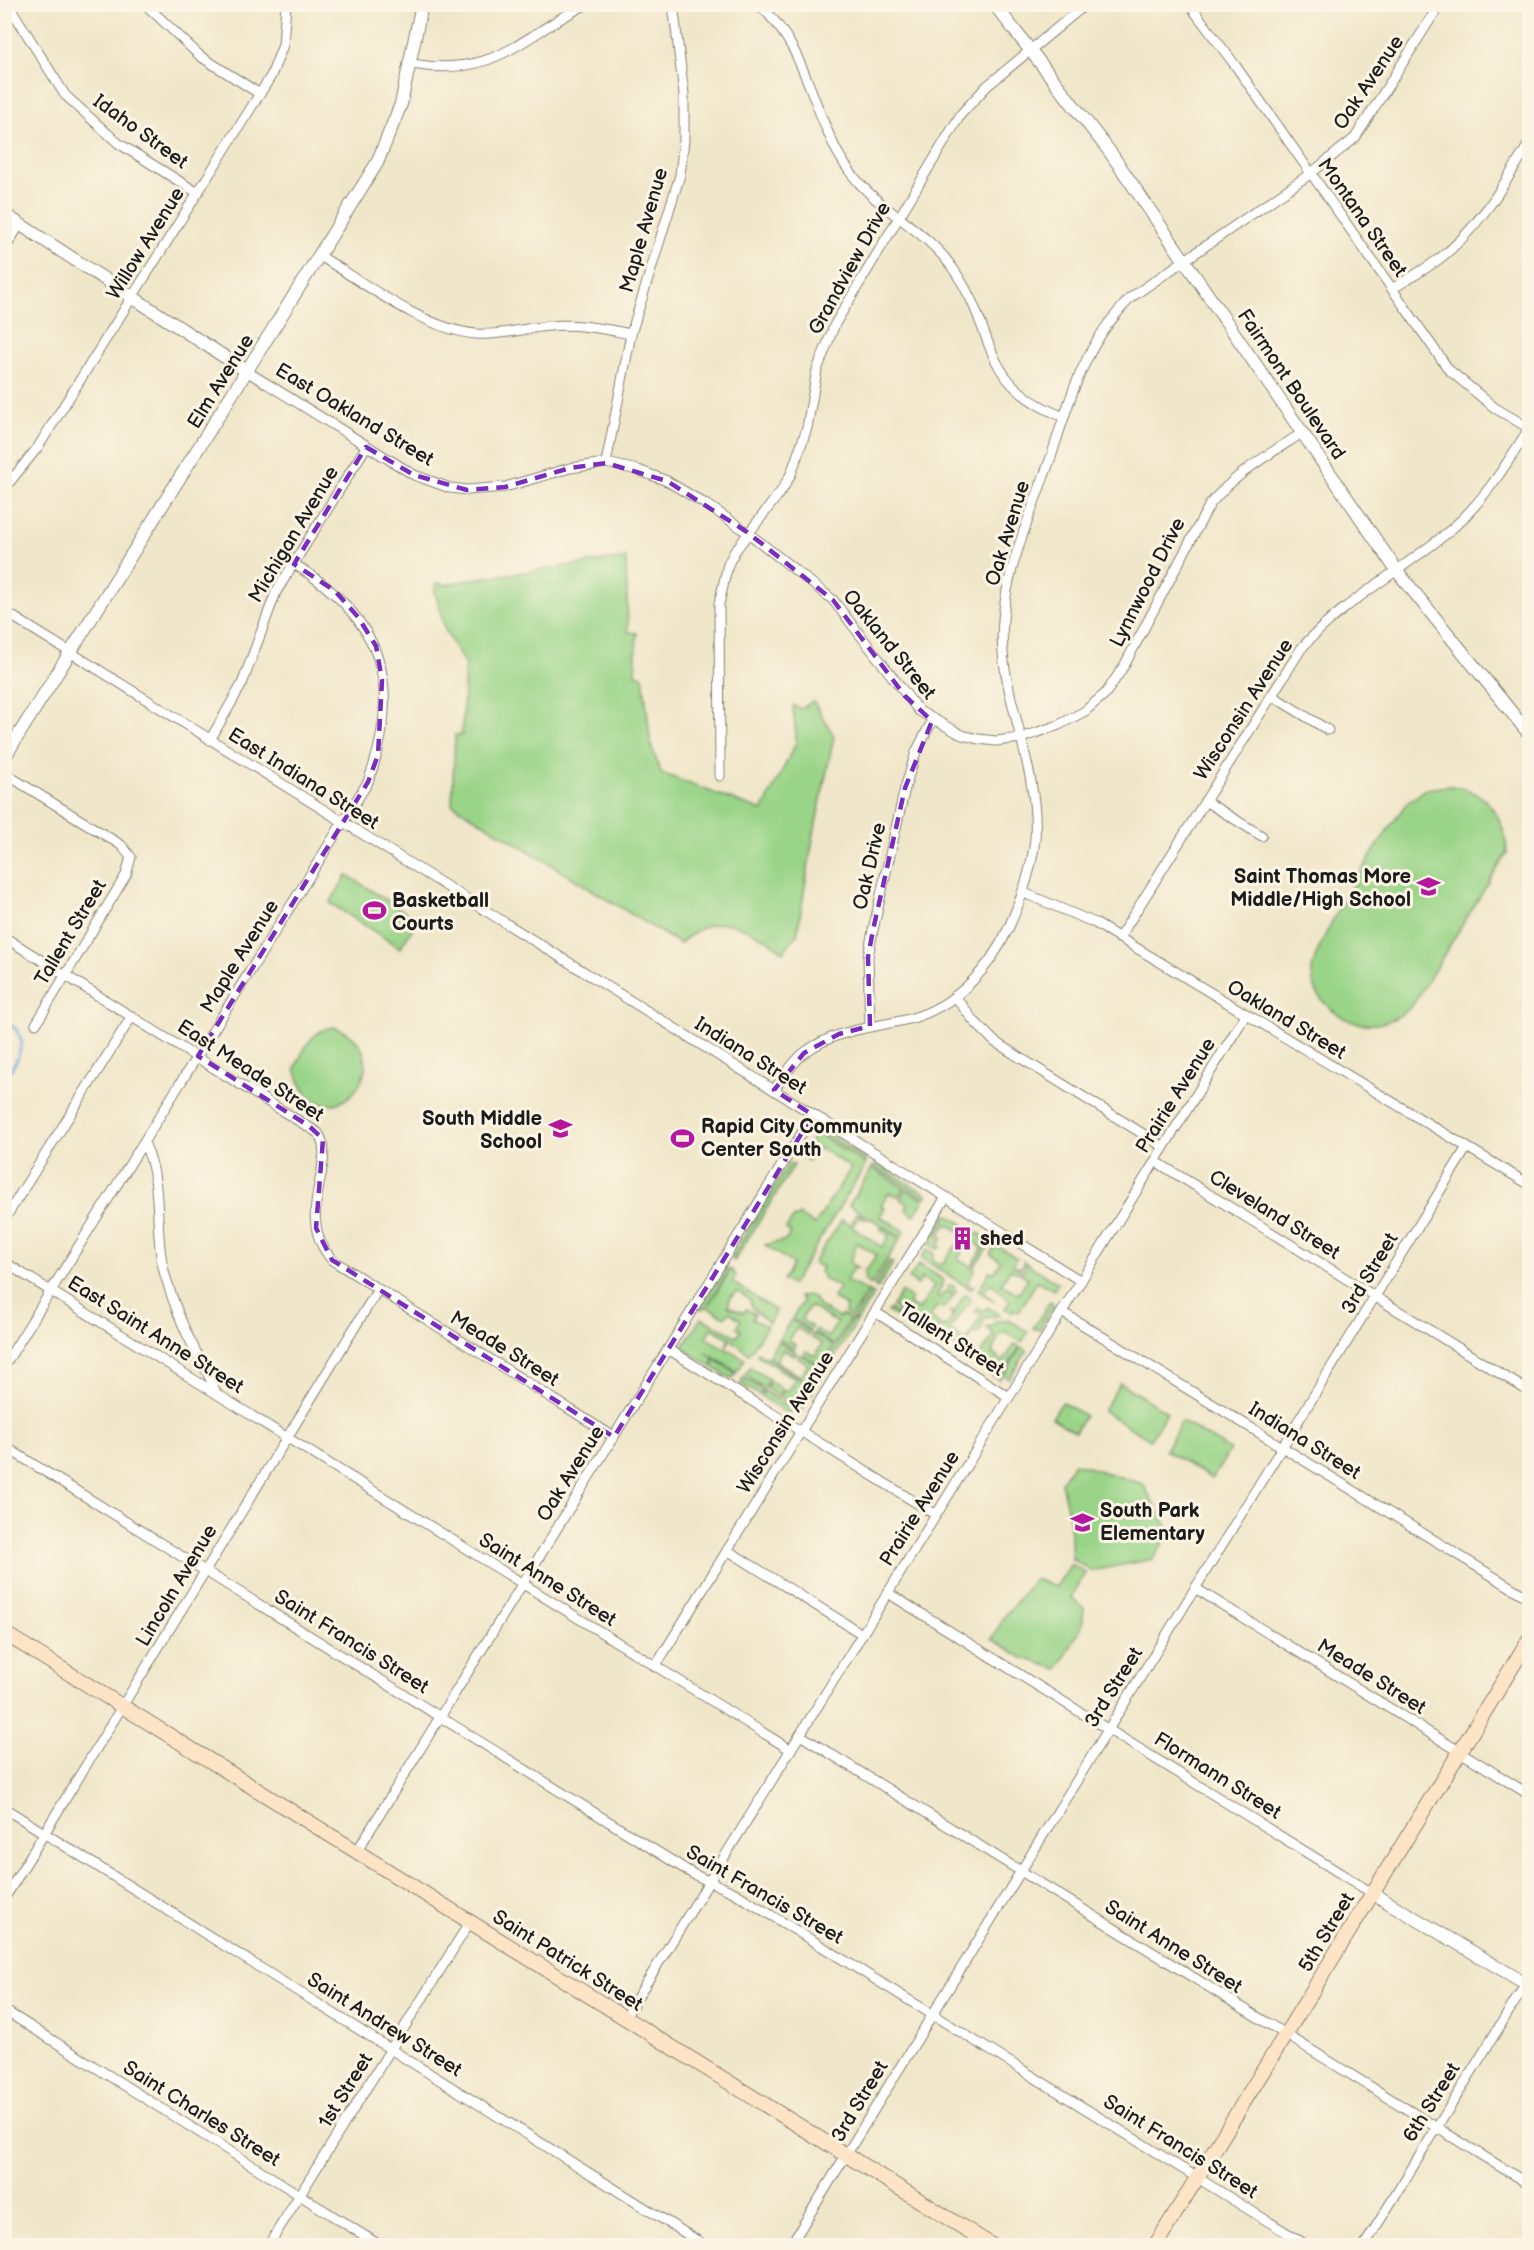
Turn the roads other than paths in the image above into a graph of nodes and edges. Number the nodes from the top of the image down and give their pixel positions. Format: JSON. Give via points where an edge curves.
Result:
{"nodes":[{"id":1,"x":8,"y":4,"type":"edge"},
{"id":2,"x":145,"y":4,"type":"edge"},
{"id":3,"x":286,"y":4,"type":"edge"},
{"id":4,"x":422,"y":4,"type":"edge"},
{"id":5,"x":587,"y":4,"type":"edge"},
{"id":6,"x":673,"y":4,"type":"edge"},
{"id":7,"x":758,"y":4,"type":"edge"},
{"id":8,"x":994,"y":4,"type":"edge"},
{"id":9,"x":1086,"y":4,"type":"edge"},
{"id":10,"x":1189,"y":4,"type":"edge"},
{"id":11,"x":1440,"y":4,"type":"edge"},
{"id":12,"x":1031,"y":49,"type":"junction"},
{"id":13,"x":411,"y":64,"type":"junction"},
{"id":14,"x":260,"y":94,"type":"junction"},
{"id":15,"x":1530,"y":142,"type":"edge"},
{"id":16,"x":1310,"y":174,"type":"junction"},
{"id":17,"x":198,"y":193,"type":"junction"},
{"id":18,"x":4,"y":214,"type":"edge"},
{"id":19,"x":898,"y":218,"type":"junction"},
{"id":20,"x":20,"y":224,"type":"junction"},
{"id":21,"x":4,"y":250,"type":"edge"},
{"id":22,"x":320,"y":256,"type":"junction"},
{"id":23,"x":1185,"y":260,"type":"junction"},
{"id":24,"x":1392,"y":289,"type":"junction"},
{"id":25,"x":132,"y":297,"type":"junction"},
{"id":26,"x":631,"y":334,"type":"junction"},
{"id":27,"x":248,"y":372,"type":"junction"},
{"id":28,"x":1064,"y":417,"type":"junction"},
{"id":29,"x":1529,"y":428,"type":"edge"},
{"id":30,"x":1302,"y":433,"type":"junction"},
{"id":31,"x":366,"y":447,"type":"junction"},
{"id":32,"x":606,"y":463,"type":"junction"},
{"id":33,"x":4,"y":489,"type":"edge"},
{"id":34,"x":747,"y":532,"type":"junction"},
{"id":35,"x":294,"y":564,"type":"junction"},
{"id":36,"x":1397,"y":571,"type":"junction"},
{"id":37,"x":4,"y":611,"type":"edge"},
{"id":38,"x":71,"y":654,"type":"junction"},
{"id":39,"x":1270,"y":696,"type":"junction"},
{"id":40,"x":932,"y":721,"type":"junction"},
{"id":41,"x":1328,"y":730,"type":"dead end"},
{"id":42,"x":1530,"y":735,"type":"edge"},
{"id":43,"x":1021,"y":738,"type":"junction"},
{"id":44,"x":210,"y":740,"type":"junction"},
{"id":45,"x":4,"y":758,"type":"edge"},
{"id":46,"x":4,"y":773,"type":"edge"},
{"id":47,"x":720,"y":776,"type":"dead end"},
{"id":48,"x":1205,"y":801,"type":"junction"},
{"id":49,"x":343,"y":823,"type":"junction"},
{"id":50,"x":1262,"y":836,"type":"dead end"},
{"id":51,"x":1022,"y":892,"type":"junction"},
{"id":52,"x":4,"y":937,"type":"edge"},
{"id":53,"x":1119,"y":938,"type":"junction"},
{"id":54,"x":586,"y":973,"type":"joint"},
{"id":55,"x":65,"y":975,"type":"junction"},
{"id":56,"x":955,"y":996,"type":"junction"},
{"id":57,"x":132,"y":1016,"type":"junction"},
{"id":58,"x":1245,"y":1016,"type":"junction"},
{"id":59,"x":36,"y":1024,"type":"dead end"},
{"id":60,"x":870,"y":1026,"type":"junction"},
{"id":61,"x":198,"y":1056,"type":"junction"},
{"id":62,"x":774,"y":1090,"type":"junction"},
{"id":63,"x":813,"y":1114,"type":"junction"},
{"id":64,"x":145,"y":1145,"type":"junction"},
{"id":65,"x":1164,"y":1147,"type":"junction"},
{"id":66,"x":1467,"y":1147,"type":"junction"},
{"id":67,"x":1155,"y":1161,"type":"junction"},
{"id":68,"x":1530,"y":1185,"type":"edge"},
{"id":69,"x":946,"y":1197,"type":"junction"},
{"id":70,"x":4,"y":1220,"type":"edge"},
{"id":71,"x":4,"y":1262,"type":"edge"},
{"id":72,"x":1081,"y":1281,"type":"junction"},
{"id":73,"x":52,"y":1291,"type":"junction"},
{"id":74,"x":377,"y":1291,"type":"junction"},
{"id":75,"x":1376,"y":1297,"type":"junction"},
{"id":76,"x":874,"y":1312,"type":"junction"},
{"id":77,"x":1062,"y":1312,"type":"junction"},
{"id":78,"x":668,"y":1349,"type":"junction"},
{"id":79,"x":4,"y":1366,"type":"edge"},
{"id":80,"x":1530,"y":1392,"type":"edge"},
{"id":81,"x":216,"y":1393,"type":"junction"},
{"id":82,"x":1010,"y":1397,"type":"junction"},
{"id":83,"x":801,"y":1431,"type":"junction"},
{"id":84,"x":614,"y":1437,"type":"junction"},
{"id":85,"x":287,"y":1438,"type":"junction"},
{"id":86,"x":4,"y":1446,"type":"edge"},
{"id":87,"x":1282,"y":1446,"type":"junction"},
{"id":88,"x":936,"y":1515,"type":"junction"},
{"id":89,"x":727,"y":1550,"type":"junction"},
{"id":90,"x":206,"y":1571,"type":"junction"},
{"id":91,"x":522,"y":1585,"type":"junction"},
{"id":92,"x":1195,"y":1588,"type":"junction"},
{"id":93,"x":888,"y":1593,"type":"junction"},
{"id":94,"x":1530,"y":1599,"type":"edge"},
{"id":95,"x":4,"y":1634,"type":"edge"},
{"id":96,"x":862,"y":1634,"type":"junction"},
{"id":97,"x":1530,"y":1638,"type":"edge"},
{"id":98,"x":655,"y":1667,"type":"junction"},
{"id":99,"x":123,"y":1707,"type":"junction"},
{"id":100,"x":440,"y":1717,"type":"junction"},
{"id":101,"x":1108,"y":1730,"type":"junction"},
{"id":102,"x":800,"y":1735,"type":"junction"},
{"id":103,"x":791,"y":1750,"type":"junction"},
{"id":104,"x":1459,"y":1752,"type":"junction"},
{"id":105,"x":1530,"y":1795,"type":"edge"},
{"id":106,"x":4,"y":1808,"type":"edge"},
{"id":107,"x":45,"y":1833,"type":"junction"},
{"id":108,"x":357,"y":1851,"type":"junction"},
{"id":109,"x":1020,"y":1872,"type":"junction"},
{"id":110,"x":709,"y":1883,"type":"junction"},
{"id":111,"x":1372,"y":1893,"type":"junction"},
{"id":112,"x":4,"y":1899,"type":"edge"},
{"id":113,"x":470,"y":1922,"type":"junction"},
{"id":114,"x":1528,"y":1982,"type":"edge"},
{"id":115,"x":4,"y":2010,"type":"edge"},
{"id":116,"x":933,"y":2015,"type":"junction"},
{"id":117,"x":624,"y":2019,"type":"junction"},
{"id":118,"x":1285,"y":2036,"type":"junction"},
{"id":119,"x":391,"y":2050,"type":"junction"},
{"id":120,"x":1436,"y":2128,"type":"junction"},
{"id":121,"x":847,"y":2156,"type":"junction"},
{"id":122,"x":1198,"y":2177,"type":"junction"},
{"id":123,"x":1530,"y":2185,"type":"edge"},
{"id":124,"x":300,"y":2195,"type":"junction"},
{"id":125,"x":268,"y":2246,"type":"edge"},
{"id":126,"x":381,"y":2246,"type":"edge"},
{"id":127,"x":706,"y":2246,"type":"edge"},
{"id":128,"x":790,"y":2246,"type":"edge"},
{"id":129,"x":993,"y":2246,"type":"edge"},
{"id":130,"x":1155,"y":2246,"type":"edge"},
{"id":131,"x":1308,"y":2246,"type":"edge"},
{"id":132,"x":1364,"y":2246,"type":"edge"}],
"edges":[{"from":1,"to":17,"type":"street","name":"Idaho Street","via":[[64,95],[118,143]]},
{"from":2,"to":14,"type":"street","via":[[200,56]]},
{"from":3,"to":14,"type":"street","name":"Willow Avenue","via":[[283,45]]},
{"from":4,"to":13,"type":"street","name":"Elm Avenue"},
{"from":5,"to":13,"type":"street","via":[[494,58],[460,66],[432,68]]},
{"from":6,"to":26,"type":"street","name":"Maple Avenue","via":[[684,94],[682,158]]},
{"from":7,"to":19,"type":"street","via":[[790,42],[851,173]]},
{"from":8,"to":12,"type":"street","name":"Fairmont Boulevard"},
{"from":9,"to":12,"type":"street","name":"Grandview Drive"},
{"from":10,"to":16,"type":"street","name":"Montana Street"},
{"from":11,"to":16,"type":"street","name":"Oak Avenue","via":[[1355,138]]},
{"from":12,"to":19,"type":"street","name":"Grandview Drive","via":[[961,114]]},
{"from":12,"to":23,"type":"street","name":"Fairmont Boulevard","via":[[1110,152]]},
{"from":13,"to":22,"type":"street","name":"Elm Avenue","via":[[378,163]]},
{"from":14,"to":17,"type":"street","name":"Willow Avenue"},
{"from":15,"to":24,"type":"street","via":[[1469,229],[1441,258]]},
{"from":16,"to":23,"type":"street","name":"Oak Avenue"},
{"from":16,"to":24,"type":"street","name":"Montana Street"},
{"from":17,"to":25,"type":"street","name":"Willow Avenue"},
{"from":18,"to":20,"type":"street","name":"East Oakland Street"},
{"from":19,"to":28,"type":"street","via":[[915,229],[955,270],[994,362],[1006,379],[1043,409]]},
{"from":19,"to":34,"type":"street","name":"Grandview Drive","via":[[828,341],[817,370],[807,428],[791,474]]},
{"from":20,"to":21,"type":"street"},
{"from":20,"to":25,"type":"street","name":"East Oakland Street"},
{"from":22,"to":26,"type":"street","via":[[406,308],[453,330],[490,335],[576,326]]},
{"from":22,"to":27,"type":"street","name":"Elm Avenue"},
{"from":23,"to":28,"type":"street","name":"Oak Avenue","via":[[1130,298],[1112,319],[1090,353]]},
{"from":23,"to":30,"type":"street","name":"Fairmont Boulevard"},
{"from":24,"to":29,"type":"street","name":"Montana Street","via":[[1449,370],[1495,408]]},
{"from":25,"to":27,"type":"street","name":"East Oakland Street"},
{"from":25,"to":33,"type":"street","name":"Willow Avenue","via":[[38,447]]},
{"from":26,"to":32,"type":"street","name":"Maple Avenue"},
{"from":27,"to":31,"type":"street","name":"East Oakland Street"},
{"from":27,"to":38,"type":"street","name":"Elm Avenue"},
{"from":28,"to":43,"type":"street","name":"Oak Avenue","via":[[1006,596],[1004,662]]},
{"from":29,"to":36,"type":"street","name":"Wisconsin Avenue","via":[[1472,509],[1449,532]]},
{"from":30,"to":36,"type":"street","name":"Fairmont Boulevard"},
{"from":30,"to":43,"type":"street","name":"Lynnwood Drive","via":[[1245,469],[1210,504],[1106,693],[1067,720]]},
{"from":31,"to":32,"type":"street","name":"East Oakland Street","via":[[414,475],[467,490],[505,487],[570,468]]},
{"from":31,"to":35,"type":"street","name":"Michigan Avenue"},
{"from":32,"to":34,"type":"street","name":"East Oakland Street","via":[[667,481]]},
{"from":34,"to":40,"type":"street","name":"Oakland Street","via":[[848,616],[905,696]]},
{"from":34,"to":47,"type":"street","name":"Grandview Drive","via":[[728,564],[719,604]]},
{"from":35,"to":44,"type":"street","name":"Michigan Avenue","via":[[268,606],[242,684]]},
{"from":35,"to":49,"type":"street","name":"Maple Avenue","via":[[334,591],[358,617],[376,646],[383,714],[378,755],[368,782]]},
{"from":36,"to":39,"type":"street","name":"Wisconsin Avenue","via":[[1308,641]]},
{"from":36,"to":42,"type":"street","name":"Fairmont Boulevard"},
{"from":37,"to":38,"type":"street","name":"East Indiana Street"},
{"from":38,"to":44,"type":"street","name":"East Indiana Street"},
{"from":38,"to":45,"type":"street","name":"Elm Avenue"},
{"from":39,"to":41,"type":"street"},
{"from":39,"to":48,"type":"street","name":"Wisconsin Avenue"},
{"from":40,"to":43,"type":"street","name":"Oakland Street","via":[[978,739]]},
{"from":40,"to":60,"type":"street","name":"Oak Drive","via":[[904,788],[873,930],[868,957]]},
{"from":43,"to":51,"type":"street","name":"Oak Avenue","via":[[1035,831]]},
{"from":44,"to":49,"type":"street","name":"East Indiana Street"},
{"from":46,"to":55,"type":"street","name":"Tallent Street","via":[[120,845],[131,857],[126,875]]},
{"from":48,"to":50,"type":"street"},
{"from":48,"to":53,"type":"street","name":"Wisconsin Avenue"},
{"from":49,"to":54,"type":"street","name":"East Indiana Street"},
{"from":49,"to":61,"type":"street","name":"Maple Avenue"},
{"from":51,"to":53,"type":"street","name":"Oakland Street","via":[[1070,910]]},
{"from":51,"to":56,"type":"street","name":"Oak Avenue","via":[[999,947]]},
{"from":52,"to":55,"type":"street","name":"East Meade Street"},
{"from":53,"to":58,"type":"street","name":"Oakland Street"},
{"from":54,"to":62,"type":"street","name":"Indiana Street"},
{"from":55,"to":57,"type":"street","name":"East Meade Street"},
{"from":55,"to":59,"type":"street","name":"Tallent Street"},
{"from":56,"to":60,"type":"street","name":"Oak Avenue","via":[[936,1009]]},
{"from":56,"to":65,"type":"street","via":[[982,1030],[1001,1046]]},
{"from":57,"to":61,"type":"street","name":"East Meade Street"},
{"from":57,"to":70,"type":"street"},
{"from":58,"to":65,"type":"street","name":"Prairie Avenue"},
{"from":58,"to":66,"type":"street","name":"Oakland Street"},
{"from":60,"to":62,"type":"street","name":"Oak Avenue","via":[[839,1034],[804,1053]]},
{"from":61,"to":64,"type":"street","name":"Maple Avenue"},
{"from":61,"to":74,"type":"street","name":"East Meade Street","via":[[323,1139],[325,1153],[315,1202],[320,1242],[332,1260]]},
{"from":62,"to":63,"type":"street","name":"Indiana Street"},
{"from":63,"to":69,"type":"street","name":"Indiana Street"},
{"from":63,"to":78,"type":"street","name":"Oak Avenue"},
{"from":64,"to":73,"type":"street","name":"Maple Avenue"},
{"from":64,"to":81,"type":"street","via":[[154,1170],[165,1274]]},
{"from":65,"to":67,"type":"street","name":"Prairie Avenue"},
{"from":66,"to":68,"type":"street","name":"Oakland Street"},
{"from":66,"to":75,"type":"street","name":"3rd Street"},
{"from":67,"to":72,"type":"street","name":"Prairie Avenue"},
{"from":67,"to":75,"type":"street","name":"Cleveland Street"},
{"from":69,"to":72,"type":"street","name":"Indiana Street"},
{"from":69,"to":76,"type":"street","name":"Wisconsin Avenue"},
{"from":71,"to":73,"type":"street","name":"East Saint Anne Street"},
{"from":72,"to":77,"type":"street","name":"Prairie Avenue"},
{"from":73,"to":79,"type":"street","name":"Maple Avenue"},
{"from":73,"to":81,"type":"street","name":"East Saint Anne Street"},
{"from":74,"to":84,"type":"street","name":"Meade Street"},
{"from":74,"to":85,"type":"street","name":"Lincoln Avenue"},
{"from":75,"to":80,"type":"street","name":"Cleveland Street"},
{"from":75,"to":87,"type":"street","name":"3rd Street"},
{"from":76,"to":82,"type":"street","name":"Tallent Street"},
{"from":76,"to":83,"type":"street","name":"Wisconsin Avenue"},
{"from":77,"to":82,"type":"street","name":"Prairie Avenue"},
{"from":77,"to":87,"type":"street","name":"Indiana Street"},
{"from":78,"to":83,"type":"street"},
{"from":78,"to":84,"type":"street","name":"Oak Avenue"},
{"from":81,"to":85,"type":"street","name":"East Saint Anne Street"},
{"from":82,"to":88,"type":"street","name":"Prairie Avenue"},
{"from":83,"to":88,"type":"street"},
{"from":83,"to":89,"type":"street","name":"Wisconsin Avenue"},
{"from":84,"to":91,"type":"street","name":"Oak Avenue"},
{"from":85,"to":90,"type":"street","name":"Lincoln Avenue"},
{"from":85,"to":91,"type":"street","name":"Saint Anne Street"},
{"from":86,"to":90,"type":"street","name":"Saint Francis Street"},
{"from":87,"to":92,"type":"street","name":"3rd Street"},
{"from":87,"to":94,"type":"street","name":"Indiana Street"},
{"from":88,"to":93,"type":"street","name":"Prairie Avenue"},
{"from":89,"to":96,"type":"street"},
{"from":89,"to":98,"type":"street","name":"Wisconsin Avenue"},
{"from":90,"to":99,"type":"street","name":"Lincoln Avenue"},
{"from":90,"to":100,"type":"street","name":"Saint Francis Street"},
{"from":91,"to":98,"type":"street","name":"Saint Anne Street"},
{"from":91,"to":100,"type":"street","name":"Oak Avenue"},
{"from":92,"to":101,"type":"street","name":"3rd Street"},
{"from":92,"to":104,"type":"street","name":"Meade Street"},
{"from":93,"to":96,"type":"street","name":"Prairie Avenue"},
{"from":93,"to":101,"type":"street","name":"Flormann Street"},
{"from":95,"to":99,"type":"main road","name":"Saint Patrick Street"},
{"from":96,"to":102,"type":"street","name":"Prairie Avenue"},
{"from":97,"to":104,"type":"main road","name":"5th Street"},
{"from":98,"to":103,"type":"street","name":"Saint Anne Street"},
{"from":99,"to":107,"type":"street","name":"Lincoln Avenue"},
{"from":99,"to":108,"type":"main road","name":"Saint Patrick Street"},
{"from":100,"to":108,"type":"street","name":"Oak Avenue"},
{"from":100,"to":110,"type":"street","name":"Saint Francis Street"},
{"from":101,"to":109,"type":"street","name":"3rd Street"},
{"from":101,"to":111,"type":"street","name":"Flormann Street"},
{"from":102,"to":103,"type":"street","name":"Prairie Avenue"},
{"from":102,"to":109,"type":"street","name":"Saint Anne Street"},
{"from":103,"to":110,"type":"street","name":"Prairie Avenue"},
{"from":104,"to":105,"type":"street","name":"Meade Street"},
{"from":104,"to":111,"type":"main road","name":"5th Street"},
{"from":106,"to":107,"type":"street","name":"Saint Andrew Street"},
{"from":107,"to":112,"type":"street","name":"Lincoln Avenue"},
{"from":107,"to":119,"type":"street","name":"Saint Andrew Street"},
{"from":108,"to":113,"type":"main road","name":"Saint Patrick Street"},
{"from":109,"to":116,"type":"street","name":"3rd Street"},
{"from":109,"to":118,"type":"street","name":"Saint Anne Street"},
{"from":110,"to":116,"type":"street","name":"Saint Francis Street","via":[[735,1893]]},
{"from":110,"to":117,"type":"street","name":"Prairie Avenue"},
{"from":111,"to":114,"type":"street","name":"Flormann Street"},
{"from":111,"to":118,"type":"main road","name":"5th Street"},
{"from":113,"to":117,"type":"main road","name":"Saint Patrick Street"},
{"from":113,"to":119,"type":"street","name":"1st Street"},
{"from":114,"to":120,"type":"street","name":"6th Street"},
{"from":115,"to":124,"type":"street","name":"Saint Charles Street"},
{"from":116,"to":121,"type":"street","name":"3rd Street"},
{"from":116,"to":122,"type":"street","name":"Saint Francis Street"},
{"from":117,"to":121,"type":"main road","name":"Saint Patrick Street"},
{"from":118,"to":120,"type":"street","name":"Saint Anne Street"},
{"from":118,"to":122,"type":"main road","name":"5th Street"},
{"from":119,"to":124,"type":"street","name":"1st Street"},
{"from":119,"to":127,"type":"street","name":"Saint Andrew Street"},
{"from":120,"to":123,"type":"street","name":"Saint Anne Street"},
{"from":120,"to":132,"type":"street","name":"6th Street"},
{"from":121,"to":128,"type":"street","name":"3rd Street"},
{"from":121,"to":129,"type":"main road","name":"Saint Patrick Street"},
{"from":122,"to":130,"type":"main road","name":"5th Street"},
{"from":122,"to":131,"type":"street","name":"Saint Francis Street"},
{"from":124,"to":125,"type":"street","name":"1st Street"},
{"from":124,"to":126,"type":"street","name":"Saint Charles Street"}]}
